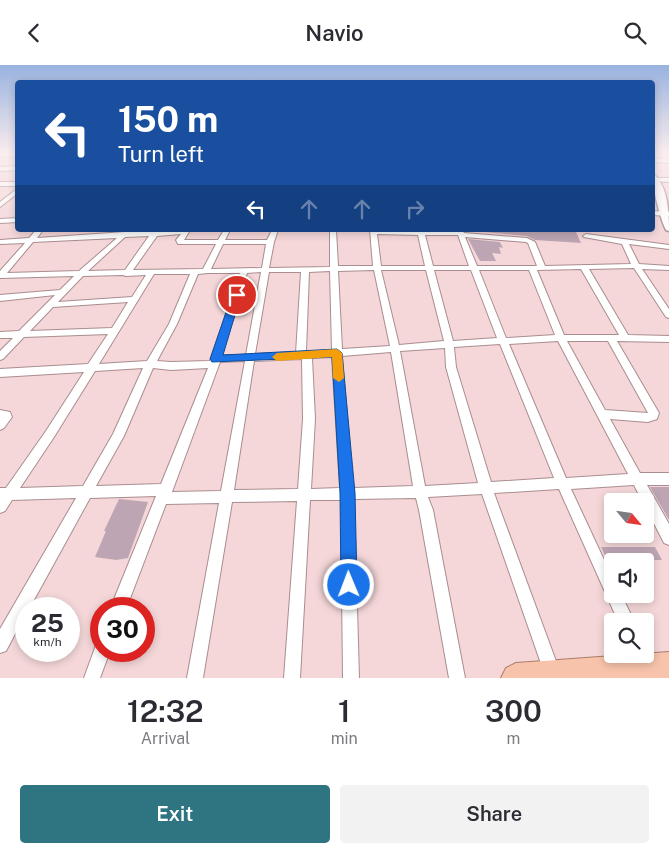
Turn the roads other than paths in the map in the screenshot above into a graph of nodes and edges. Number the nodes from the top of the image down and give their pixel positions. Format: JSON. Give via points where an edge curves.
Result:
{"nodes":[{"id":1,"x":655,"y":181,"type":"edge"},
{"id":2,"x":0,"y":184,"type":"edge"},
{"id":3,"x":15,"y":184,"type":"edge"},
{"id":4,"x":15,"y":192,"type":"edge"},
{"id":5,"x":15,"y":200,"type":"edge"},
{"id":6,"x":2,"y":202,"type":"edge"},
{"id":7,"x":655,"y":203,"type":"edge"},
{"id":8,"x":662,"y":204,"type":"junction"},
{"id":9,"x":666,"y":214,"type":"edge"},
{"id":10,"x":15,"y":220,"type":"edge"},
{"id":11,"x":0,"y":221,"type":"edge"},
{"id":12,"x":669,"y":227,"type":"edge"},
{"id":13,"x":38,"y":232,"type":"edge"},
{"id":14,"x":127,"y":232,"type":"edge"},
{"id":15,"x":171,"y":232,"type":"edge"},
{"id":16,"x":186,"y":232,"type":"edge"},
{"id":17,"x":226,"y":232,"type":"edge"},
{"id":18,"x":275,"y":232,"type":"edge"},
{"id":19,"x":333,"y":232,"type":"edge"},
{"id":20,"x":373,"y":232,"type":"edge"},
{"id":21,"x":420,"y":232,"type":"edge"},
{"id":22,"x":440,"y":232,"type":"edge"},
{"id":23,"x":156,"y":233,"type":"junction"},
{"id":24,"x":460,"y":233,"type":"edge"},
{"id":25,"x":586,"y":236,"type":"dead end"},
{"id":26,"x":623,"y":240,"type":"junction"},
{"id":27,"x":30,"y":241,"type":"junction"},
{"id":28,"x":0,"y":242,"type":"edge"},
{"id":29,"x":221,"y":242,"type":"junction"},
{"id":30,"x":270,"y":242,"type":"junction"},
{"id":31,"x":669,"y":247,"type":"edge"},
{"id":32,"x":636,"y":266,"type":"junction"},
{"id":33,"x":669,"y":267,"type":"edge"},
{"id":34,"x":377,"y":268,"type":"junction"},
{"id":35,"x":428,"y":268,"type":"junction"},
{"id":36,"x":475,"y":268,"type":"junction"},
{"id":37,"x":532,"y":268,"type":"junction"},
{"id":38,"x":542,"y":268,"type":"junction"},
{"id":39,"x":584,"y":268,"type":"junction"},
{"id":40,"x":333,"y":270,"type":"junction"},
{"id":41,"x":244,"y":271,"type":"junction"},
{"id":42,"x":265,"y":271,"type":"junction"},
{"id":43,"x":305,"y":271,"type":"junction"},
{"id":44,"x":200,"y":272,"type":"junction"},
{"id":45,"x":80,"y":274,"type":"junction"},
{"id":46,"x":126,"y":274,"type":"junction"},
{"id":47,"x":150,"y":274,"type":"junction"},
{"id":48,"x":0,"y":275,"type":"edge"},
{"id":49,"x":62,"y":292,"type":"junction"},
{"id":50,"x":0,"y":298,"type":"edge"},
{"id":51,"x":133,"y":299,"type":"junction"},
{"id":52,"x":51,"y":305,"type":"junction"},
{"id":53,"x":669,"y":315,"type":"edge"},
{"id":54,"x":113,"y":331,"type":"junction"},
{"id":55,"x":0,"y":335,"type":"edge"},
{"id":56,"x":21,"y":336,"type":"junction"},
{"id":57,"x":561,"y":338,"type":"junction"},
{"id":58,"x":611,"y":338,"type":"junction"},
{"id":59,"x":625,"y":338,"type":"junction"},
{"id":60,"x":669,"y":339,"type":"edge"},
{"id":61,"x":503,"y":341,"type":"junction"},
{"id":62,"x":449,"y":344,"type":"junction"},
{"id":63,"x":395,"y":348,"type":"junction"},
{"id":64,"x":337,"y":353,"type":"junction"},
{"id":65,"x":304,"y":356,"type":"junction"},
{"id":66,"x":0,"y":357,"type":"edge"},
{"id":67,"x":250,"y":358,"type":"junction"},
{"id":68,"x":215,"y":361,"type":"junction"},
{"id":69,"x":150,"y":364,"type":"junction"},
{"id":70,"x":92,"y":369,"type":"junction"},
{"id":71,"x":0,"y":373,"type":"edge"},
{"id":72,"x":0,"y":414,"type":"edge"},
{"id":73,"x":603,"y":414,"type":"junction"},
{"id":74,"x":0,"y":425,"type":"edge"},
{"id":75,"x":636,"y":479,"type":"junction"},
{"id":76,"x":669,"y":479,"type":"edge"},
{"id":77,"x":562,"y":483,"type":"junction"},
{"id":78,"x":486,"y":488,"type":"junction"},
{"id":79,"x":85,"y":492,"type":"junction"},
{"id":80,"x":420,"y":492,"type":"junction"},
{"id":81,"x":347,"y":493,"type":"junction"},
{"id":82,"x":4,"y":494,"type":"edge"},
{"id":83,"x":164,"y":494,"type":"junction"},
{"id":84,"x":303,"y":494,"type":"junction"},
{"id":85,"x":227,"y":497,"type":"junction"},
{"id":86,"x":0,"y":507,"type":"edge"},
{"id":87,"x":669,"y":538,"type":"edge"},
{"id":88,"x":604,"y":574,"type":"edge"},
{"id":89,"x":123,"y":597,"type":"edge"},
{"id":90,"x":0,"y":645,"type":"edge"},
{"id":91,"x":98,"y":662,"type":"edge"},
{"id":92,"x":652,"y":667,"type":"edge"},
{"id":93,"x":552,"y":674,"type":"junction"},
{"id":94,"x":92,"y":678,"type":"edge"},
{"id":95,"x":195,"y":678,"type":"edge"},
{"id":96,"x":292,"y":678,"type":"edge"},
{"id":97,"x":351,"y":678,"type":"edge"},
{"id":98,"x":457,"y":678,"type":"edge"},
{"id":99,"x":516,"y":678,"type":"edge"}],
"edges":[{"from":1,"to":8,"type":"street"},
{"from":2,"to":3,"type":"street"},
{"from":4,"to":6,"type":"street"},
{"from":5,"to":6,"type":"street"},
{"from":7,"to":8,"type":"street"},
{"from":8,"to":9,"type":"street"},
{"from":9,"to":12,"type":"street"},
{"from":10,"to":11,"type":"street"},
{"from":13,"to":27,"type":"street"},
{"from":14,"to":23,"type":"street"},
{"from":14,"to":27,"type":"street"},
{"from":14,"to":45,"type":"street"},
{"from":15,"to":23,"type":"street"},
{"from":16,"to":29,"type":"street","via":[[181,242]]},
{"from":17,"to":29,"type":"street"},
{"from":18,"to":30,"type":"street"},
{"from":19,"to":40,"type":"street"},
{"from":20,"to":34,"type":"street"},
{"from":21,"to":35,"type":"street"},
{"from":22,"to":24,"type":"street"},
{"from":23,"to":46,"type":"street"},
{"from":24,"to":36,"type":"street"},
{"from":24,"to":38,"type":"street","via":[[528,241]]},
{"from":25,"to":26,"type":"street"},
{"from":26,"to":31,"type":"street"},
{"from":26,"to":32,"type":"street"},
{"from":27,"to":28,"type":"street"},
{"from":27,"to":48,"type":"street"},
{"from":29,"to":30,"type":"street"},
{"from":29,"to":44,"type":"street"},
{"from":30,"to":42,"type":"street"},
{"from":32,"to":33,"type":"street"},
{"from":32,"to":39,"type":"street"},
{"from":32,"to":53,"type":"street"},
{"from":34,"to":35,"type":"street"},
{"from":34,"to":40,"type":"street"},
{"from":34,"to":63,"type":"street"},
{"from":35,"to":36,"type":"street"},
{"from":35,"to":62,"type":"street"},
{"from":36,"to":37,"type":"street"},
{"from":36,"to":61,"type":"street"},
{"from":37,"to":38,"type":"street"},
{"from":37,"to":57,"type":"street"},
{"from":38,"to":39,"type":"street"},
{"from":39,"to":59,"type":"street"},
{"from":40,"to":43,"type":"street"},
{"from":40,"to":64,"type":"street"},
{"from":41,"to":42,"type":"street"},
{"from":41,"to":44,"type":"street"},
{"from":41,"to":68,"type":"street"},
{"from":42,"to":43,"type":"street"},
{"from":42,"to":67,"type":"street"},
{"from":43,"to":65,"type":"street"},
{"from":44,"to":47,"type":"street"},
{"from":44,"to":69,"type":"street"},
{"from":45,"to":46,"type":"street"},
{"from":45,"to":48,"type":"street"},
{"from":45,"to":49,"type":"street"},
{"from":46,"to":47,"type":"street"},
{"from":47,"to":51,"type":"street"},
{"from":49,"to":50,"type":"street"},
{"from":49,"to":52,"type":"street"},
{"from":51,"to":52,"type":"street"},
{"from":51,"to":54,"type":"street"},
{"from":52,"to":56,"type":"street"},
{"from":54,"to":56,"type":"street"},
{"from":54,"to":70,"type":"street"},
{"from":55,"to":56,"type":"street"},
{"from":56,"to":66,"type":"street"},
{"from":57,"to":58,"type":"street"},
{"from":57,"to":61,"type":"street"},
{"from":57,"to":73,"type":"street"},
{"from":58,"to":59,"type":"street"},
{"from":58,"to":73,"type":"street","via":[[654,413],[648,417]]},
{"from":59,"to":60,"type":"street"},
{"from":61,"to":62,"type":"street"},
{"from":61,"to":77,"type":"street"},
{"from":62,"to":63,"type":"street"},
{"from":62,"to":78,"type":"street","via":[[450,367]]},
{"from":63,"to":64,"type":"street"},
{"from":63,"to":80,"type":"street"},
{"from":64,"to":65,"type":"street"},
{"from":64,"to":81,"type":"street"},
{"from":65,"to":67,"type":"street"},
{"from":65,"to":84,"type":"street","via":[[309,419]]},
{"from":67,"to":68,"type":"street"},
{"from":67,"to":85,"type":"street"},
{"from":68,"to":69,"type":"street","via":[[172,366]]},
{"from":68,"to":83,"type":"street"},
{"from":69,"to":70,"type":"street"},
{"from":69,"to":79,"type":"street","via":[[118,436]]},
{"from":70,"to":71,"type":"street"},
{"from":70,"to":82,"type":"street"},
{"from":72,"to":74,"type":"street","via":[[6,417]]},
{"from":73,"to":75,"type":"street"},
{"from":75,"to":76,"type":"street"},
{"from":75,"to":77,"type":"street"},
{"from":75,"to":87,"type":"street"},
{"from":77,"to":78,"type":"street"},
{"from":77,"to":88,"type":"street"},
{"from":78,"to":80,"type":"street"},
{"from":78,"to":93,"type":"street"},
{"from":79,"to":82,"type":"street"},
{"from":79,"to":83,"type":"street"},
{"from":79,"to":90,"type":"street"},
{"from":80,"to":81,"type":"street"},
{"from":80,"to":98,"type":"street","via":[[426,509]]},
{"from":81,"to":84,"type":"street"},
{"from":81,"to":97,"type":"street"},
{"from":82,"to":86,"type":"street"},
{"from":83,"to":85,"type":"street"},
{"from":83,"to":89,"type":"street"},
{"from":84,"to":85,"type":"street"},
{"from":84,"to":96,"type":"street"},
{"from":85,"to":95,"type":"street"},
{"from":91,"to":94,"type":"street"},
{"from":92,"to":93,"type":"highway"},
{"from":93,"to":99,"type":"highway"}]}
